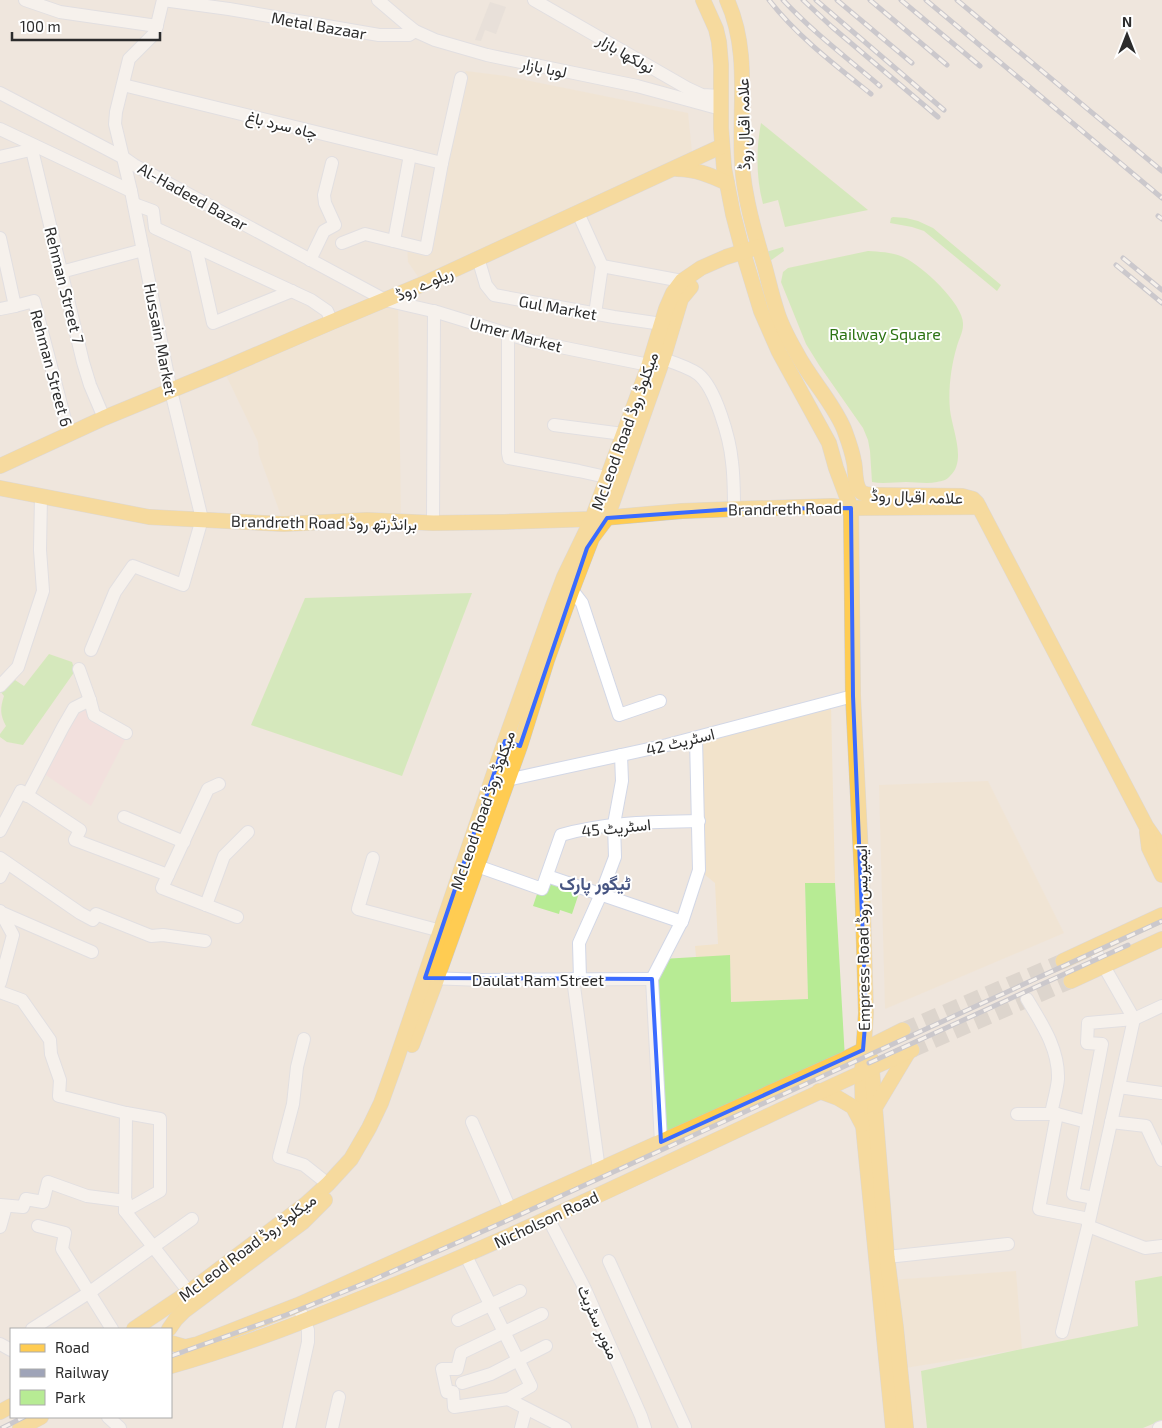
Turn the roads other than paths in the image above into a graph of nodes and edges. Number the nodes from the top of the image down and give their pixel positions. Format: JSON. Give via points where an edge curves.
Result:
{"nodes":[{"id":1,"x":25,"y":0,"type":"edge"},
{"id":2,"x":163,"y":0,"type":"edge"},
{"id":3,"x":378,"y":0,"type":"edge"},
{"id":4,"x":534,"y":0,"type":"edge"},
{"id":5,"x":703,"y":0,"type":"edge"},
{"id":6,"x":727,"y":0,"type":"edge"},
{"id":7,"x":157,"y":26,"type":"junction"},
{"id":8,"x":415,"y":30,"type":"junction"},
{"id":9,"x":461,"y":78,"type":"dead end"},
{"id":10,"x":123,"y":85,"type":"junction"},
{"id":11,"x":0,"y":93,"type":"edge"},
{"id":12,"x":721,"y":102,"type":"junction"},
{"id":13,"x":0,"y":128,"type":"edge"},
{"id":14,"x":722,"y":146,"type":"junction"},
{"id":15,"x":36,"y":149,"type":"junction"},
{"id":16,"x":410,"y":155,"type":"junction"},
{"id":17,"x":0,"y":157,"type":"edge"},
{"id":18,"x":124,"y":158,"type":"junction"},
{"id":19,"x":332,"y":163,"type":"dead end"},
{"id":20,"x":442,"y":163,"type":"junction"},
{"id":21,"x":675,"y":168,"type":"junction"},
{"id":22,"x":727,"y":183,"type":"junction"},
{"id":23,"x":133,"y":197,"type":"junction"},
{"id":24,"x":578,"y":213,"type":"junction"},
{"id":25,"x":0,"y":238,"type":"edge"},
{"id":26,"x":394,"y":241,"type":"junction"},
{"id":27,"x":342,"y":243,"type":"dead end"},
{"id":28,"x":196,"y":247,"type":"junction"},
{"id":29,"x":143,"y":250,"type":"junction"},
{"id":30,"x":760,"y":251,"type":"junction"},
{"id":31,"x":744,"y":256,"type":"junction"},
{"id":32,"x":478,"y":258,"type":"junction"},
{"id":33,"x":310,"y":260,"type":"junction"},
{"id":34,"x":602,"y":266,"type":"junction"},
{"id":35,"x":61,"y":272,"type":"junction"},
{"id":36,"x":682,"y":281,"type":"junction"},
{"id":37,"x":292,"y":291,"type":"junction"},
{"id":38,"x":385,"y":300,"type":"junction"},
{"id":39,"x":15,"y":306,"type":"junction"},
{"id":40,"x":0,"y":309,"type":"edge"},
{"id":41,"x":434,"y":311,"type":"junction"},
{"id":42,"x":595,"y":314,"type":"junction"},
{"id":43,"x":332,"y":322,"type":"junction"},
{"id":44,"x":662,"y":324,"type":"junction"},
{"id":45,"x":508,"y":334,"type":"junction"},
{"id":46,"x":664,"y":358,"type":"junction"},
{"id":47,"x":648,"y":365,"type":"junction"},
{"id":48,"x":171,"y":391,"type":"junction"},
{"id":49,"x":104,"y":418,"type":"junction"},
{"id":50,"x":554,"y":425,"type":"dead end"},
{"id":51,"x":623,"y":434,"type":"junction"},
{"id":52,"x":69,"y":435,"type":"junction"},
{"id":53,"x":0,"y":466,"type":"edge"},
{"id":54,"x":606,"y":477,"type":"junction"},
{"id":55,"x":0,"y":488,"type":"edge"},
{"id":56,"x":42,"y":496,"type":"junction"},
{"id":57,"x":979,"y":507,"type":"junction"},
{"id":58,"x":851,"y":508,"type":"junction"},
{"id":59,"x":734,"y":509,"type":"junction"},
{"id":60,"x":202,"y":519,"type":"junction"},
{"id":61,"x":599,"y":519,"type":"junction"},
{"id":62,"x":433,"y":523,"type":"junction"},
{"id":63,"x":572,"y":590,"type":"junction"},
{"id":64,"x":90,"y":650,"type":"dead end"},
{"id":65,"x":79,"y":669,"type":"dead end"},
{"id":66,"x":0,"y":686,"type":"edge"},
{"id":67,"x":853,"y":696,"type":"junction"},
{"id":68,"x":90,"y":700,"type":"junction"},
{"id":69,"x":660,"y":701,"type":"dead end"},
{"id":70,"x":126,"y":733,"type":"dead end"},
{"id":71,"x":696,"y":738,"type":"junction"},
{"id":72,"x":505,"y":741,"type":"junction"},
{"id":73,"x":520,"y":746,"type":"junction"},
{"id":74,"x":621,"y":755,"type":"junction"},
{"id":75,"x":507,"y":780,"type":"junction"},
{"id":76,"x":219,"y":784,"type":"dead end"},
{"id":77,"x":27,"y":796,"type":"junction"},
{"id":78,"x":124,"y":817,"type":"dead end"},
{"id":79,"x":698,"y":821,"type":"junction"},
{"id":80,"x":614,"y":824,"type":"junction"},
{"id":81,"x":1146,"y":826,"type":"junction"},
{"id":82,"x":0,"y":831,"type":"edge"},
{"id":83,"x":248,"y":832,"type":"dead end"},
{"id":84,"x":184,"y":842,"type":"junction"},
{"id":85,"x":1162,"y":849,"type":"edge"},
{"id":86,"x":373,"y":858,"type":"dead end"},
{"id":87,"x":4,"y":860,"type":"edge"},
{"id":88,"x":477,"y":866,"type":"junction"},
{"id":89,"x":168,"y":875,"type":"junction"},
{"id":90,"x":1162,"y":875,"type":"edge"},
{"id":91,"x":547,"y":876,"type":"junction"},
{"id":92,"x":0,"y":877,"type":"edge"},
{"id":93,"x":602,"y":894,"type":"junction"},
{"id":94,"x":206,"y":905,"type":"junction"},
{"id":95,"x":0,"y":911,"type":"edge"},
{"id":96,"x":1162,"y":915,"type":"edge"},
{"id":97,"x":237,"y":917,"type":"dead end"},
{"id":98,"x":682,"y":922,"type":"junction"},
{"id":99,"x":441,"y":931,"type":"junction"},
{"id":100,"x":6,"y":938,"type":"edge"},
{"id":101,"x":1162,"y":940,"type":"edge"},
{"id":102,"x":205,"y":941,"type":"dead end"},
{"id":103,"x":1093,"y":946,"type":"junction"},
{"id":104,"x":92,"y":952,"type":"dead end"},
{"id":105,"x":1063,"y":961,"type":"tunnel mouth"},
{"id":106,"x":1103,"y":966,"type":"junction"},
{"id":107,"x":431,"y":978,"type":"junction"},
{"id":108,"x":576,"y":979,"type":"junction"},
{"id":109,"x":652,"y":979,"type":"junction"},
{"id":110,"x":1071,"y":981,"type":"tunnel mouth"},
{"id":111,"x":0,"y":983,"type":"edge"},
{"id":112,"x":0,"y":992,"type":"edge"},
{"id":113,"x":1026,"y":999,"type":"dead end"},
{"id":114,"x":1162,"y":1006,"type":"edge"},
{"id":115,"x":1134,"y":1019,"type":"junction"},
{"id":116,"x":903,"y":1030,"type":"tunnel mouth"},
{"id":117,"x":304,"y":1039,"type":"dead end"},
{"id":118,"x":866,"y":1048,"type":"junction"},
{"id":119,"x":867,"y":1070,"type":"junction"},
{"id":120,"x":1119,"y":1086,"type":"junction"},
{"id":121,"x":818,"y":1091,"type":"junction"},
{"id":122,"x":1162,"y":1093,"type":"edge"},
{"id":123,"x":876,"y":1106,"type":"junction"},
{"id":124,"x":126,"y":1113,"type":"junction"},
{"id":125,"x":1017,"y":1114,"type":"dead end"},
{"id":126,"x":1054,"y":1114,"type":"junction"},
{"id":127,"x":472,"y":1122,"type":"dead end"},
{"id":128,"x":1087,"y":1122,"type":"junction"},
{"id":129,"x":1111,"y":1122,"type":"junction"},
{"id":130,"x":863,"y":1125,"type":"junction"},
{"id":131,"x":661,"y":1142,"type":"junction"},
{"id":132,"x":1162,"y":1160,"type":"edge"},
{"id":133,"x":599,"y":1170,"type":"junction"},
{"id":134,"x":328,"y":1184,"type":"junction"},
{"id":135,"x":1094,"y":1198,"type":"junction"},
{"id":136,"x":3,"y":1206,"type":"edge"},
{"id":137,"x":126,"y":1206,"type":"junction"},
{"id":138,"x":510,"y":1209,"type":"junction"},
{"id":139,"x":548,"y":1218,"type":"junction"},
{"id":140,"x":192,"y":1219,"type":"dead end"},
{"id":141,"x":1089,"y":1222,"type":"junction"},
{"id":142,"x":38,"y":1226,"type":"dead end"},
{"id":143,"x":0,"y":1227,"type":"edge"},
{"id":144,"x":1008,"y":1244,"type":"dead end"},
{"id":145,"x":1162,"y":1246,"type":"edge"},
{"id":146,"x":153,"y":1247,"type":"junction"},
{"id":147,"x":466,"y":1256,"type":"junction"},
{"id":148,"x":887,"y":1257,"type":"junction"},
{"id":149,"x":609,"y":1261,"type":"dead end"},
{"id":150,"x":520,"y":1291,"type":"dead end"},
{"id":151,"x":90,"y":1292,"type":"junction"},
{"id":152,"x":189,"y":1292,"type":"junction"},
{"id":153,"x":298,"y":1305,"type":"junction"},
{"id":154,"x":491,"y":1305,"type":"junction"},
{"id":155,"x":542,"y":1314,"type":"dead end"},
{"id":156,"x":458,"y":1320,"type":"dead end"},
{"id":157,"x":304,"y":1321,"type":"junction"},
{"id":158,"x":34,"y":1328,"type":"edge"},
{"id":159,"x":111,"y":1328,"type":"edge"},
{"id":160,"x":135,"y":1328,"type":"edge"},
{"id":161,"x":170,"y":1328,"type":"edge"},
{"id":162,"x":504,"y":1332,"type":"junction"},
{"id":163,"x":1062,"y":1332,"type":"dead end"},
{"id":164,"x":172,"y":1343,"type":"edge"},
{"id":165,"x":546,"y":1346,"type":"dead end"},
{"id":166,"x":518,"y":1360,"type":"junction"},
{"id":167,"x":172,"y":1366,"type":"edge"},
{"id":168,"x":462,"y":1383,"type":"dead end"},
{"id":169,"x":339,"y":1396,"type":"dead end"},
{"id":170,"x":508,"y":1399,"type":"junction"},
{"id":171,"x":526,"y":1409,"type":"junction"},
{"id":172,"x":39,"y":1418,"type":"edge"},
{"id":173,"x":109,"y":1418,"type":"edge"},
{"id":174,"x":685,"y":1427,"type":"edge"},
{"id":175,"x":20,"y":1428,"type":"edge"},
{"id":176,"x":120,"y":1428,"type":"edge"},
{"id":177,"x":289,"y":1428,"type":"edge"},
{"id":178,"x":332,"y":1428,"type":"edge"},
{"id":179,"x":521,"y":1428,"type":"edge"},
{"id":180,"x":565,"y":1428,"type":"edge"},
{"id":181,"x":645,"y":1428,"type":"edge"},
{"id":182,"x":893,"y":1428,"type":"edge"},
{"id":183,"x":906,"y":1428,"type":"edge"}],
"edges":[{"from":1,"to":7,"type":"street","via":[[60,12]]},
{"from":2,"to":7,"type":"street"},
{"from":2,"to":8,"type":"street","name":"Metal Bazaar","via":[[380,36],[409,35]]},
{"from":3,"to":8,"type":"street","name":"لوہا بازار"},
{"from":4,"to":12,"type":"street","name":"نولکھا بازار","via":[[688,88]]},
{"from":5,"to":12,"type":"main road","name":"علامہ اقبال روڈ","via":[[719,42]]},
{"from":6,"to":30,"type":"main road","name":"علامہ اقبال روڈ","via":[[741,49],[742,165]]},
{"from":7,"to":10,"type":"street","name":"Hussain Market","via":[[156,33],[129,59]]},
{"from":8,"to":12,"type":"street","name":"لوہا بازار","via":[[459,48],[510,60]]},
{"from":9,"to":20,"type":"street"},
{"from":10,"to":16,"type":"street","name":"چاہ سرد باغ"},
{"from":10,"to":18,"type":"street","name":"Hussain Market","via":[[115,124]]},
{"from":11,"to":18,"type":"street","name":"Al-Hadeed Bazar"},
{"from":12,"to":14,"type":"main road","name":"علامہ اقبال روڈ"},
{"from":13,"to":15,"type":"street"},
{"from":14,"to":21,"type":"main road","name":"ریلوے روڈ"},
{"from":14,"to":22,"type":"main road","name":"علامہ اقبال روڈ"},
{"from":15,"to":17,"type":"street"},
{"from":15,"to":23,"type":"street"},
{"from":15,"to":35,"type":"street","name":"Rehman Street 7"},
{"from":16,"to":20,"type":"street","name":"چاہ سرد باغ"},
{"from":16,"to":26,"type":"street"},
{"from":18,"to":23,"type":"street","name":"Hussain Market"},
{"from":18,"to":33,"type":"street","name":"Al-Hadeed Bazar"},
{"from":19,"to":33,"type":"street","via":[[324,195],[335,225],[324,231]]},
{"from":20,"to":26,"type":"street","via":[[426,249]]},
{"from":21,"to":22,"type":"main road","via":[[701,172]]},
{"from":21,"to":24,"type":"main road","name":"ریلوے روڈ"},
{"from":22,"to":31,"type":"main road","name":"علامہ اقبال روڈ"},
{"from":23,"to":28,"type":"street","via":[[153,211],[156,228]]},
{"from":23,"to":29,"type":"street","name":"Hussain Market"},
{"from":24,"to":32,"type":"main road","name":"ریلوے روڈ"},
{"from":24,"to":34,"type":"street"},
{"from":25,"to":39,"type":"street","name":"Rehman Street 6"},
{"from":26,"to":27,"type":"street","via":[[365,234]]},
{"from":28,"to":37,"type":"street"},
{"from":28,"to":37,"type":"street","via":[[213,323]]},
{"from":29,"to":35,"type":"street"},
{"from":29,"to":48,"type":"street","name":"Hussain Market"},
{"from":30,"to":31,"type":"main road","name":"McLeod Road میکلوڈ روڈ"},
{"from":30,"to":57,"type":"main road","name":"علامہ اقبال روڈ","via":[[776,310],[795,351],[843,427],[860,492],[874,496],[962,496],[973,499]]},
{"from":31,"to":36,"type":"main road","name":"McLeod Road میکلوڈ روڈ","via":[[713,262]]},
{"from":31,"to":46,"type":"main road","name":"McLeod Road میکلوڈ روڈ","via":[[708,273],[686,292],[681,299]]},
{"from":31,"to":58,"type":"main road","name":"علامہ اقبال روڈ","via":[[761,311],[786,366],[830,443]]},
{"from":32,"to":38,"type":"main road","name":"ریلوے روڈ"},
{"from":32,"to":42,"type":"street","name":"Gul Market","via":[[486,285],[494,295]]},
{"from":33,"to":38,"type":"street","name":"Al-Hadeed Bazar"},
{"from":34,"to":36,"type":"street"},
{"from":34,"to":42,"type":"street"},
{"from":35,"to":49,"type":"street","name":"Rehman Street 7","via":[[90,385]]},
{"from":36,"to":44,"type":"main road","name":"McLeod Road میکلوڈ روڈ","via":[[673,293]]},
{"from":37,"to":43,"type":"street","via":[[327,311]]},
{"from":38,"to":41,"type":"street","name":"Umer Market"},
{"from":38,"to":43,"type":"main road","name":"ریلوے روڈ"},
{"from":39,"to":40,"type":"street"},
{"from":39,"to":52,"type":"street","name":"Rehman Street 6","via":[[34,301]]},
{"from":41,"to":45,"type":"street","name":"Umer Market"},
{"from":41,"to":62,"type":"street"},
{"from":42,"to":44,"type":"street","name":"Gul Market"},
{"from":43,"to":48,"type":"main road","name":"ریلوے روڈ"},
{"from":44,"to":47,"type":"main road","name":"McLeod Road میکلوڈ روڈ"},
{"from":45,"to":47,"type":"street","name":"Umer Market"},
{"from":45,"to":54,"type":"street","via":[[509,458]]},
{"from":46,"to":59,"type":"street","via":[[700,375],[712,391],[722,417],[732,462]]},
{"from":46,"to":61,"type":"main road","name":"McLeod Road میکلوڈ روڈ"},
{"from":47,"to":51,"type":"main road","name":"McLeod Road میکلوڈ روڈ"},
{"from":48,"to":49,"type":"main road","name":"ریلوے روڈ"},
{"from":48,"to":60,"type":"street","name":"Hussain Market"},
{"from":49,"to":52,"type":"main road","name":"ریلوے روڈ"},
{"from":50,"to":51,"type":"street"},
{"from":51,"to":54,"type":"main road","name":"McLeod Road میکلوڈ روڈ"},
{"from":52,"to":53,"type":"main road","name":"ریلوے روڈ"},
{"from":54,"to":61,"type":"main road","name":"McLeod Road میکلوڈ روڈ"},
{"from":55,"to":56,"type":"main road","name":"Brandreth Road برانڈرتھ روڈ"},
{"from":56,"to":60,"type":"main road","name":"Brandreth Road برانڈرتھ روڈ","via":[[149,517]]},
{"from":56,"to":66,"type":"street","via":[[40,550],[43,591],[18,667]]},
{"from":57,"to":58,"type":"main road","name":"Brandreth Road"},
{"from":57,"to":81,"type":"main road","name":"علامہ اقبال روڈ"},
{"from":58,"to":59,"type":"main road","name":"Brandreth Road"},
{"from":58,"to":67,"type":"main road","name":"Empress Road ایمپریس روڈ"},
{"from":59,"to":61,"type":"main road","name":"Brandreth Road"},
{"from":60,"to":62,"type":"main road","name":"Brandreth Road برانڈرتھ روڈ","via":[[284,524],[367,520]]},
{"from":60,"to":64,"type":"street","via":[[183,585],[133,566],[115,592]]},
{"from":61,"to":62,"type":"main road","name":"Brandreth Road برانڈرتھ روڈ"},
{"from":61,"to":63,"type":"main road","name":"McLeod Road میکلوڈ روڈ"},
{"from":61,"to":72,"type":"main road","name":"McLeod Road میکلوڈ روڈ","via":[[556,599]]},
{"from":63,"to":69,"type":"street","via":[[582,603],[619,714]]},
{"from":63,"to":73,"type":"main road","name":"McLeod Road میکلوڈ روڈ"},
{"from":65,"to":68,"type":"street"},
{"from":67,"to":71,"type":"street","name":"اسٹریٹ 42"},
{"from":67,"to":118,"type":"main road","name":"Empress Road ایمپریس روڈ"},
{"from":68,"to":70,"type":"street","via":[[94,714]]},
{"from":68,"to":77,"type":"street","via":[[74,708]]},
{"from":71,"to":74,"type":"street","name":"اسٹریٹ 42"},
{"from":71,"to":79,"type":"street"},
{"from":72,"to":73,"type":"main road"},
{"from":72,"to":99,"type":"main road","name":"McLeod Road میکلوڈ روڈ"},
{"from":73,"to":75,"type":"main road","name":"McLeod Road میکلوڈ روڈ"},
{"from":74,"to":75,"type":"street","name":"اسٹریٹ 42"},
{"from":74,"to":80,"type":"street","via":[[622,781]]},
{"from":75,"to":88,"type":"main road","name":"McLeod Road میکلوڈ روڈ"},
{"from":76,"to":84,"type":"street","via":[[208,789]]},
{"from":77,"to":82,"type":"street","via":[[21,791]]},
{"from":77,"to":89,"type":"street","via":[[80,830],[75,840]]},
{"from":78,"to":84,"type":"street"},
{"from":79,"to":80,"type":"street","name":"اسٹریٹ 45"},
{"from":79,"to":98,"type":"street","via":[[699,870]]},
{"from":80,"to":91,"type":"street","name":"اسٹریٹ 45","via":[[561,835]]},
{"from":80,"to":93,"type":"street","via":[[615,857]]},
{"from":81,"to":85,"type":"main road","name":"علامہ اقبال روڈ"},
{"from":81,"to":90,"type":"main road","name":"علامہ اقبال روڈ","via":[[1150,848]]},
{"from":83,"to":94,"type":"street","via":[[224,856]]},
{"from":84,"to":89,"type":"street"},
{"from":86,"to":99,"type":"street","via":[[358,909]]},
{"from":87,"to":92,"type":"street"},
{"from":87,"to":102,"type":"street","via":[[93,920],[96,914],[151,936]]},
{"from":88,"to":91,"type":"street","name":"اسٹریٹ 45","via":[[542,889]]},
{"from":88,"to":107,"type":"main road","name":"McLeod Road میکلوڈ روڈ"},
{"from":89,"to":94,"type":"street","via":[[162,888]]},
{"from":91,"to":93,"type":"street"},
{"from":93,"to":98,"type":"street"},
{"from":93,"to":108,"type":"street","via":[[580,943]]},
{"from":94,"to":97,"type":"street"},
{"from":95,"to":100,"type":"street","via":[[13,935]]},
{"from":95,"to":104,"type":"street"},
{"from":96,"to":103,"type":"main road"},
{"from":98,"to":109,"type":"street"},
{"from":99,"to":107,"type":"main road","name":"McLeod Road میکلوڈ روڈ"},
{"from":100,"to":111,"type":"street"},
{"from":101,"to":106,"type":"main road"},
{"from":103,"to":105,"type":"main road"},
{"from":103,"to":106,"type":"street"},
{"from":106,"to":110,"type":"main road"},
{"from":106,"to":115,"type":"street"},
{"from":107,"to":108,"type":"street","name":"Daulat Ram Street"},
{"from":107,"to":134,"type":"main road","name":"McLeod Road میکلوڈ روڈ","via":[[369,1128],[352,1159]]},
{"from":107,"to":161,"type":"main road","name":"McLeod Road میکلوڈ روڈ","via":[[382,1125],[363,1157],[303,1222],[184,1311]]},
{"from":108,"to":109,"type":"street","name":"Daulat Ram Street"},
{"from":108,"to":133,"type":"street"},
{"from":109,"to":131,"type":"street"},
{"from":112,"to":124,"type":"street","via":[[22,1000],[50,1040],[60,1080],[59,1096]]},
{"from":113,"to":126,"type":"street","via":[[1047,1031],[1055,1055],[1058,1079]]},
{"from":114,"to":115,"type":"street"},
{"from":115,"to":120,"type":"street"},
{"from":115,"to":128,"type":"street","via":[[1088,1023],[1087,1043],[1102,1044]]},
{"from":116,"to":118,"type":"main road","name":"Nicholson Road"},
{"from":117,"to":134,"type":"street","via":[[293,1104],[279,1157],[304,1165]]},
{"from":118,"to":119,"type":"main road","name":"Empress Road ایمپریس روڈ"},
{"from":118,"to":131,"type":"main road","name":"Nicholson Road"},
{"from":119,"to":121,"type":"main road","name":"Nicholson Road"},
{"from":119,"to":123,"type":"main road","name":"Empress Road ایمپریس روڈ"},
{"from":119,"to":123,"type":"main road","name":"Nicholson Road","via":[[911,1050]]},
{"from":119,"to":130,"type":"main road","name":"Empress Road ایمپریس روڈ"},
{"from":120,"to":122,"type":"street"},
{"from":120,"to":129,"type":"street"},
{"from":121,"to":130,"type":"main road","via":[[853,1107]]},
{"from":121,"to":139,"type":"main road","name":"Nicholson Road"},
{"from":123,"to":148,"type":"main road","name":"Empress Road ایمپریس روڈ"},
{"from":124,"to":137,"type":"street"},
{"from":124,"to":137,"type":"street","via":[[160,1119],[160,1191]]},
{"from":125,"to":126,"type":"street"},
{"from":126,"to":128,"type":"street"},
{"from":126,"to":141,"type":"street","via":[[1039,1209]]},
{"from":127,"to":138,"type":"street"},
{"from":128,"to":135,"type":"street","via":[[1073,1194]]},
{"from":129,"to":132,"type":"street","via":[[1146,1126]]},
{"from":129,"to":135,"type":"street"},
{"from":130,"to":182,"type":"main road","name":"Empress Road ایمپریس روڈ"},
{"from":131,"to":133,"type":"main road","name":"Nicholson Road"},
{"from":133,"to":138,"type":"main road","name":"Nicholson Road"},
{"from":134,"to":152,"type":"main road","name":"McLeod Road میکلوڈ روڈ"},
{"from":135,"to":141,"type":"street"},
{"from":136,"to":137,"type":"street","via":[[23,1207],[26,1199],[43,1202],[48,1182]]},
{"from":136,"to":143,"type":"street"},
{"from":137,"to":146,"type":"street"},
{"from":138,"to":153,"type":"main road","name":"Nicholson Road"},
{"from":139,"to":147,"type":"main road","name":"Nicholson Road"},
{"from":139,"to":181,"type":"street","name":"منوہر سٹریٹ","via":[[586,1289]]},
{"from":140,"to":146,"type":"street"},
{"from":141,"to":145,"type":"street","via":[[1145,1248]]},
{"from":141,"to":163,"type":"street"},
{"from":142,"to":151,"type":"street","via":[[65,1234],[62,1249]]},
{"from":144,"to":148,"type":"street"},
{"from":146,"to":151,"type":"street"},
{"from":146,"to":152,"type":"street"},
{"from":147,"to":154,"type":"street"},
{"from":147,"to":157,"type":"main road","name":"Nicholson Road"},
{"from":148,"to":183,"type":"main road","name":"Empress Road ایمپریس روڈ"},
{"from":149,"to":174,"type":"street"},
{"from":150,"to":154,"type":"street"},
{"from":151,"to":158,"type":"street"},
{"from":151,"to":159,"type":"street"},
{"from":152,"to":160,"type":"main road","name":"McLeod Road میکلوڈ روڈ"},
{"from":153,"to":157,"type":"street"},
{"from":153,"to":164,"type":"main road","name":"Nicholson Road","via":[[198,1344],[185,1347]]},
{"from":154,"to":156,"type":"street"},
{"from":154,"to":162,"type":"street"},
{"from":155,"to":162,"type":"street"},
{"from":157,"to":167,"type":"main road","name":"Nicholson Road"},
{"from":157,"to":177,"type":"street","via":[[308,1342]]},
{"from":162,"to":166,"type":"street"},
{"from":162,"to":170,"type":"street","via":[[461,1352],[457,1369],[442,1369],[447,1392],[453,1392],[454,1407]]},
{"from":165,"to":166,"type":"street"},
{"from":166,"to":168,"type":"street","via":[[491,1374]]},
{"from":166,"to":170,"type":"street","via":[[531,1386]]},
{"from":169,"to":178,"type":"street"},
{"from":170,"to":171,"type":"street"},
{"from":171,"to":179,"type":"street"},
{"from":171,"to":180,"type":"street"},
{"from":172,"to":175,"type":"main road"},
{"from":173,"to":176,"type":"street"}]}
